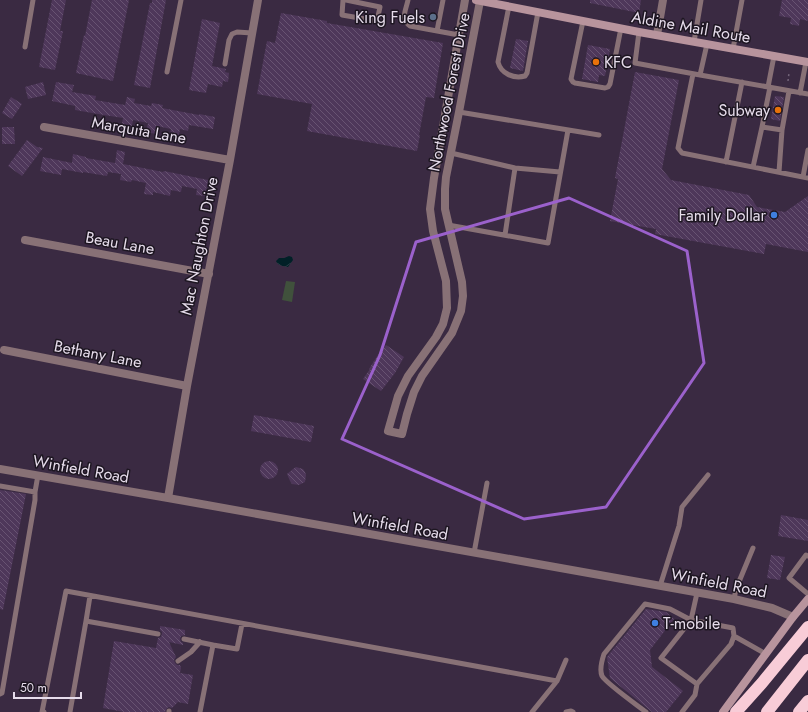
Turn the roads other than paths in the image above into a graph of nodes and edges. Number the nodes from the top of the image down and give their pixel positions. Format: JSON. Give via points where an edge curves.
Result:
{"nodes":[{"id":1,"x":33,"y":0,"type":"edge"},
{"id":2,"x":181,"y":0,"type":"edge"},
{"id":3,"x":258,"y":0,"type":"edge"},
{"id":4,"x":344,"y":0,"type":"edge"},
{"id":5,"x":381,"y":0,"type":"edge"},
{"id":6,"x":408,"y":0,"type":"edge"},
{"id":7,"x":443,"y":0,"type":"edge"},
{"id":8,"x":465,"y":0,"type":"edge"},
{"id":9,"x":478,"y":0,"type":"edge"},
{"id":10,"x":663,"y":0,"type":"edge"},
{"id":11,"x":701,"y":0,"type":"edge"},
{"id":12,"x":742,"y":0,"type":"edge"},
{"id":13,"x":509,"y":6,"type":"junction"},
{"id":14,"x":380,"y":7,"type":"junction"},
{"id":15,"x":538,"y":12,"type":"junction"},
{"id":16,"x":583,"y":21,"type":"junction"},
{"id":17,"x":621,"y":28,"type":"junction"},
{"id":18,"x":437,"y":31,"type":"junction"},
{"id":19,"x":639,"y":32,"type":"junction"},
{"id":20,"x":252,"y":33,"type":"junction"},
{"id":21,"x":459,"y":35,"type":"junction"},
{"id":22,"x":657,"y":35,"type":"junction"},
{"id":23,"x":694,"y":42,"type":"junction"},
{"id":24,"x":707,"y":44,"type":"junction"},
{"id":25,"x":24,"y":47,"type":"dead end"},
{"id":26,"x":733,"y":49,"type":"junction"},
{"id":27,"x":774,"y":56,"type":"junction"},
{"id":28,"x":807,"y":62,"type":"edge"},
{"id":29,"x":225,"y":64,"type":"dead end"},
{"id":30,"x":167,"y":72,"type":"dead end"},
{"id":31,"x":693,"y":74,"type":"junction"},
{"id":32,"x":700,"y":75,"type":"junction"},
{"id":33,"x":742,"y":82,"type":"junction"},
{"id":34,"x":769,"y":87,"type":"junction"},
{"id":35,"x":790,"y":91,"type":"junction"},
{"id":36,"x":800,"y":93,"type":"junction"},
{"id":37,"x":808,"y":94,"type":"edge"},
{"id":38,"x":460,"y":112,"type":"junction"},
{"id":39,"x":44,"y":127,"type":"dead end"},
{"id":40,"x":762,"y":127,"type":"junction"},
{"id":41,"x":568,"y":130,"type":"junction"},
{"id":42,"x":782,"y":130,"type":"junction"},
{"id":43,"x":599,"y":135,"type":"dead end"},
{"id":44,"x":808,"y":150,"type":"edge"},
{"id":45,"x":451,"y":153,"type":"junction"},
{"id":46,"x":230,"y":160,"type":"junction"},
{"id":47,"x":726,"y":162,"type":"junction"},
{"id":48,"x":753,"y":167,"type":"junction"},
{"id":49,"x":515,"y":168,"type":"junction"},
{"id":50,"x":560,"y":172,"type":"junction"},
{"id":51,"x":779,"y":172,"type":"junction"},
{"id":52,"x":805,"y":178,"type":"edge"},
{"id":53,"x":432,"y":188,"type":"junction"},
{"id":54,"x":446,"y":189,"type":"junction"},
{"id":55,"x":448,"y":225,"type":"junction"},
{"id":56,"x":505,"y":235,"type":"junction"},
{"id":57,"x":25,"y":240,"type":"dead end"},
{"id":58,"x":209,"y":274,"type":"junction"},
{"id":59,"x":447,"y":308,"type":"junction"},
{"id":60,"x":461,"y":311,"type":"junction"},
{"id":61,"x":4,"y":350,"type":"dead end"},
{"id":62,"x":187,"y":386,"type":"junction"},
{"id":63,"x":0,"y":469,"type":"edge"},
{"id":64,"x":708,"y":475,"type":"dead end"},
{"id":65,"x":38,"y":476,"type":"junction"},
{"id":66,"x":487,"y":483,"type":"dead end"},
{"id":67,"x":0,"y":486,"type":"edge"},
{"id":68,"x":35,"y":492,"type":"junction"},
{"id":69,"x":168,"y":498,"type":"junction"},
{"id":70,"x":753,"y":548,"type":"dead end"},
{"id":71,"x":474,"y":553,"type":"junction"},
{"id":72,"x":808,"y":556,"type":"edge"},
{"id":73,"x":660,"y":586,"type":"junction"},
{"id":74,"x":697,"y":593,"type":"junction"},
{"id":75,"x":808,"y":594,"type":"edge"},
{"id":76,"x":90,"y":596,"type":"junction"},
{"id":77,"x":734,"y":599,"type":"junction"},
{"id":78,"x":808,"y":600,"type":"edge"},
{"id":79,"x":793,"y":617,"type":"junction"},
{"id":80,"x":691,"y":620,"type":"junction"},
{"id":81,"x":86,"y":621,"type":"junction"},
{"id":82,"x":242,"y":624,"type":"junction"},
{"id":83,"x":808,"y":627,"type":"edge"},
{"id":84,"x":158,"y":634,"type":"dead end"},
{"id":85,"x":734,"y":636,"type":"junction"},
{"id":86,"x":184,"y":639,"type":"dead end"},
{"id":87,"x":200,"y":642,"type":"junction"},
{"id":88,"x":212,"y":645,"type":"junction"},
{"id":89,"x":766,"y":654,"type":"junction"},
{"id":90,"x":566,"y":660,"type":"dead end"},
{"id":91,"x":808,"y":660,"type":"edge"},
{"id":92,"x":178,"y":661,"type":"dead end"},
{"id":93,"x":557,"y":682,"type":"junction"},
{"id":94,"x":697,"y":684,"type":"junction"},
{"id":95,"x":0,"y":694,"type":"edge"},
{"id":96,"x":808,"y":701,"type":"edge"},
{"id":97,"x":44,"y":712,"type":"edge"},
{"id":98,"x":70,"y":712,"type":"edge"},
{"id":99,"x":200,"y":712,"type":"edge"},
{"id":100,"x":532,"y":712,"type":"edge"},
{"id":101,"x":566,"y":712,"type":"edge"},
{"id":102,"x":573,"y":712,"type":"edge"},
{"id":103,"x":646,"y":712,"type":"edge"},
{"id":104,"x":682,"y":712,"type":"edge"},
{"id":105,"x":723,"y":712,"type":"edge"},
{"id":106,"x":736,"y":712,"type":"edge"},
{"id":107,"x":767,"y":712,"type":"edge"},
{"id":108,"x":799,"y":712,"type":"edge"}],
"edges":[{"from":1,"to":25,"type":"lane"},
{"from":2,"to":30,"type":"lane"},
{"from":3,"to":20,"type":"street","name":"Mac Naughton Drive"},
{"from":4,"to":14,"type":"lane"},
{"from":4,"to":14,"type":"lane","via":[[342,15],[377,21]]},
{"from":5,"to":14,"type":"lane"},
{"from":6,"to":18,"type":"lane","via":[[405,22],[410,26]]},
{"from":7,"to":18,"type":"lane"},
{"from":8,"to":21,"type":"street","name":"Northwood Forest Drive"},
{"from":9,"to":13,"type":"main road","name":"Aldine Mail Route"},
{"from":9,"to":38,"type":"street","name":"Northwood Forest Drive"},
{"from":10,"to":22,"type":"street"},
{"from":11,"to":23,"type":"lane"},
{"from":12,"to":26,"type":"lane"},
{"from":13,"to":15,"type":"main road","name":"Aldine Mail Route"},
{"from":13,"to":15,"type":"lane","via":[[498,62],[502,70],[509,75],[522,77],[527,73]]},
{"from":15,"to":16,"type":"main road","name":"Aldine Mail Route"},
{"from":16,"to":17,"type":"main road","name":"Aldine Mail Route"},
{"from":16,"to":17,"type":"lane","via":[[571,79],[575,83],[608,87]]},
{"from":17,"to":19,"type":"main road","name":"Aldine Mail Route"},
{"from":18,"to":21,"type":"lane"},
{"from":19,"to":22,"type":"main road","name":"Aldine Mail Route"},
{"from":19,"to":31,"type":"lane","via":[[635,63]]},
{"from":20,"to":29,"type":"lane","via":[[232,34]]},
{"from":20,"to":46,"type":"street","name":"Mac Naughton Drive"},
{"from":21,"to":53,"type":"street","name":"Northwood Forest Drive"},
{"from":22,"to":23,"type":"main road","name":"Aldine Mail Route"},
{"from":23,"to":24,"type":"main road","name":"Aldine Mail Route"},
{"from":24,"to":26,"type":"main road","name":"Aldine Mail Route"},
{"from":24,"to":32,"type":"lane"},
{"from":26,"to":27,"type":"main road","name":"Aldine Mail Route"},
{"from":27,"to":28,"type":"main road","name":"Aldine Mail Route"},
{"from":27,"to":34,"type":"lane"},
{"from":28,"to":36,"type":"lane"},
{"from":31,"to":32,"type":"lane"},
{"from":31,"to":47,"type":"lane","via":[[678,148],[682,153]]},
{"from":32,"to":33,"type":"lane"},
{"from":33,"to":34,"type":"lane"},
{"from":33,"to":47,"type":"lane"},
{"from":34,"to":35,"type":"lane"},
{"from":34,"to":40,"type":"lane"},
{"from":35,"to":36,"type":"lane"},
{"from":35,"to":42,"type":"lane"},
{"from":36,"to":37,"type":"lane"},
{"from":38,"to":41,"type":"lane"},
{"from":38,"to":45,"type":"street","name":"Northwood Forest Drive"},
{"from":39,"to":46,"type":"street","name":"Marquita Lane"},
{"from":40,"to":42,"type":"lane"},
{"from":40,"to":48,"type":"lane"},
{"from":41,"to":43,"type":"lane"},
{"from":41,"to":50,"type":"lane"},
{"from":42,"to":51,"type":"lane"},
{"from":44,"to":52,"type":"lane"},
{"from":45,"to":49,"type":"lane"},
{"from":45,"to":54,"type":"street","name":"Northwood Forest Drive"},
{"from":46,"to":58,"type":"street","name":"Mac Naughton Drive"},
{"from":47,"to":48,"type":"lane"},
{"from":48,"to":51,"type":"lane"},
{"from":49,"to":50,"type":"lane"},
{"from":49,"to":56,"type":"lane"},
{"from":50,"to":56,"type":"lane","via":[[548,243]]},
{"from":51,"to":52,"type":"lane"},
{"from":53,"to":54,"type":"street","name":"Northwood Forest Drive"},
{"from":53,"to":59,"type":"street","name":"Northwood Forest Drive","via":[[430,209],[446,280]]},
{"from":54,"to":55,"type":"street","name":"Northwood Forest Drive","via":[[445,209]]},
{"from":55,"to":56,"type":"lane"},
{"from":55,"to":60,"type":"street","name":"Northwood Forest Drive","via":[[462,282]]},
{"from":57,"to":58,"type":"street","name":"Beau Lane"},
{"from":58,"to":62,"type":"street","name":"Mac Naughton Drive"},
{"from":59,"to":60,"type":"street"},
{"from":59,"to":60,"type":"street","name":"Northwood Forest Drive","via":[[444,324],[408,376],[398,396],[388,430],[402,434],[414,392],[452,333]]},
{"from":61,"to":62,"type":"street","name":"Bethany Lane"},
{"from":62,"to":69,"type":"street","name":"Mac Naughton Drive"},
{"from":63,"to":65,"type":"street","name":"Winfield Road"},
{"from":64,"to":73,"type":"lane","via":[[682,508]]},
{"from":65,"to":68,"type":"lane"},
{"from":65,"to":69,"type":"street","name":"Winfield Road"},
{"from":66,"to":71,"type":"lane"},
{"from":67,"to":68,"type":"lane"},
{"from":68,"to":95,"type":"lane"},
{"from":69,"to":71,"type":"street","name":"Winfield Road"},
{"from":70,"to":77,"type":"lane"},
{"from":71,"to":73,"type":"street","name":"Winfield Road"},
{"from":72,"to":75,"type":"lane","via":[[806,555],[789,578]]},
{"from":73,"to":74,"type":"street","name":"Winfield Road"},
{"from":74,"to":77,"type":"street","name":"Winfield Road"},
{"from":74,"to":80,"type":"lane"},
{"from":76,"to":81,"type":"lane"},
{"from":76,"to":82,"type":"lane"},
{"from":76,"to":97,"type":"lane","via":[[66,591]]},
{"from":77,"to":79,"type":"street","name":"Winfield Road","via":[[772,608]]},
{"from":78,"to":79,"type":"main road"},
{"from":79,"to":89,"type":"main road"},
{"from":80,"to":85,"type":"lane","via":[[733,628]]},
{"from":80,"to":94,"type":"lane","via":[[661,658]]},
{"from":80,"to":103,"type":"lane","via":[[670,609],[645,604],[604,654],[601,663],[602,675]]},
{"from":81,"to":84,"type":"lane"},
{"from":81,"to":98,"type":"lane"},
{"from":82,"to":88,"type":"lane","via":[[237,649]]},
{"from":82,"to":93,"type":"lane"},
{"from":83,"to":106,"type":"highway"},
{"from":85,"to":89,"type":"lane"},
{"from":85,"to":94,"type":"lane","via":[[731,644]]},
{"from":86,"to":87,"type":"lane"},
{"from":87,"to":88,"type":"lane"},
{"from":87,"to":92,"type":"lane"},
{"from":88,"to":99,"type":"lane"},
{"from":89,"to":105,"type":"main road"},
{"from":90,"to":93,"type":"lane"},
{"from":91,"to":107,"type":"highway"},
{"from":93,"to":100,"type":"lane"},
{"from":94,"to":104,"type":"lane","via":[[695,695]]},
{"from":96,"to":108,"type":"highway"},
{"from":101,"to":102,"type":"lane"}]}
